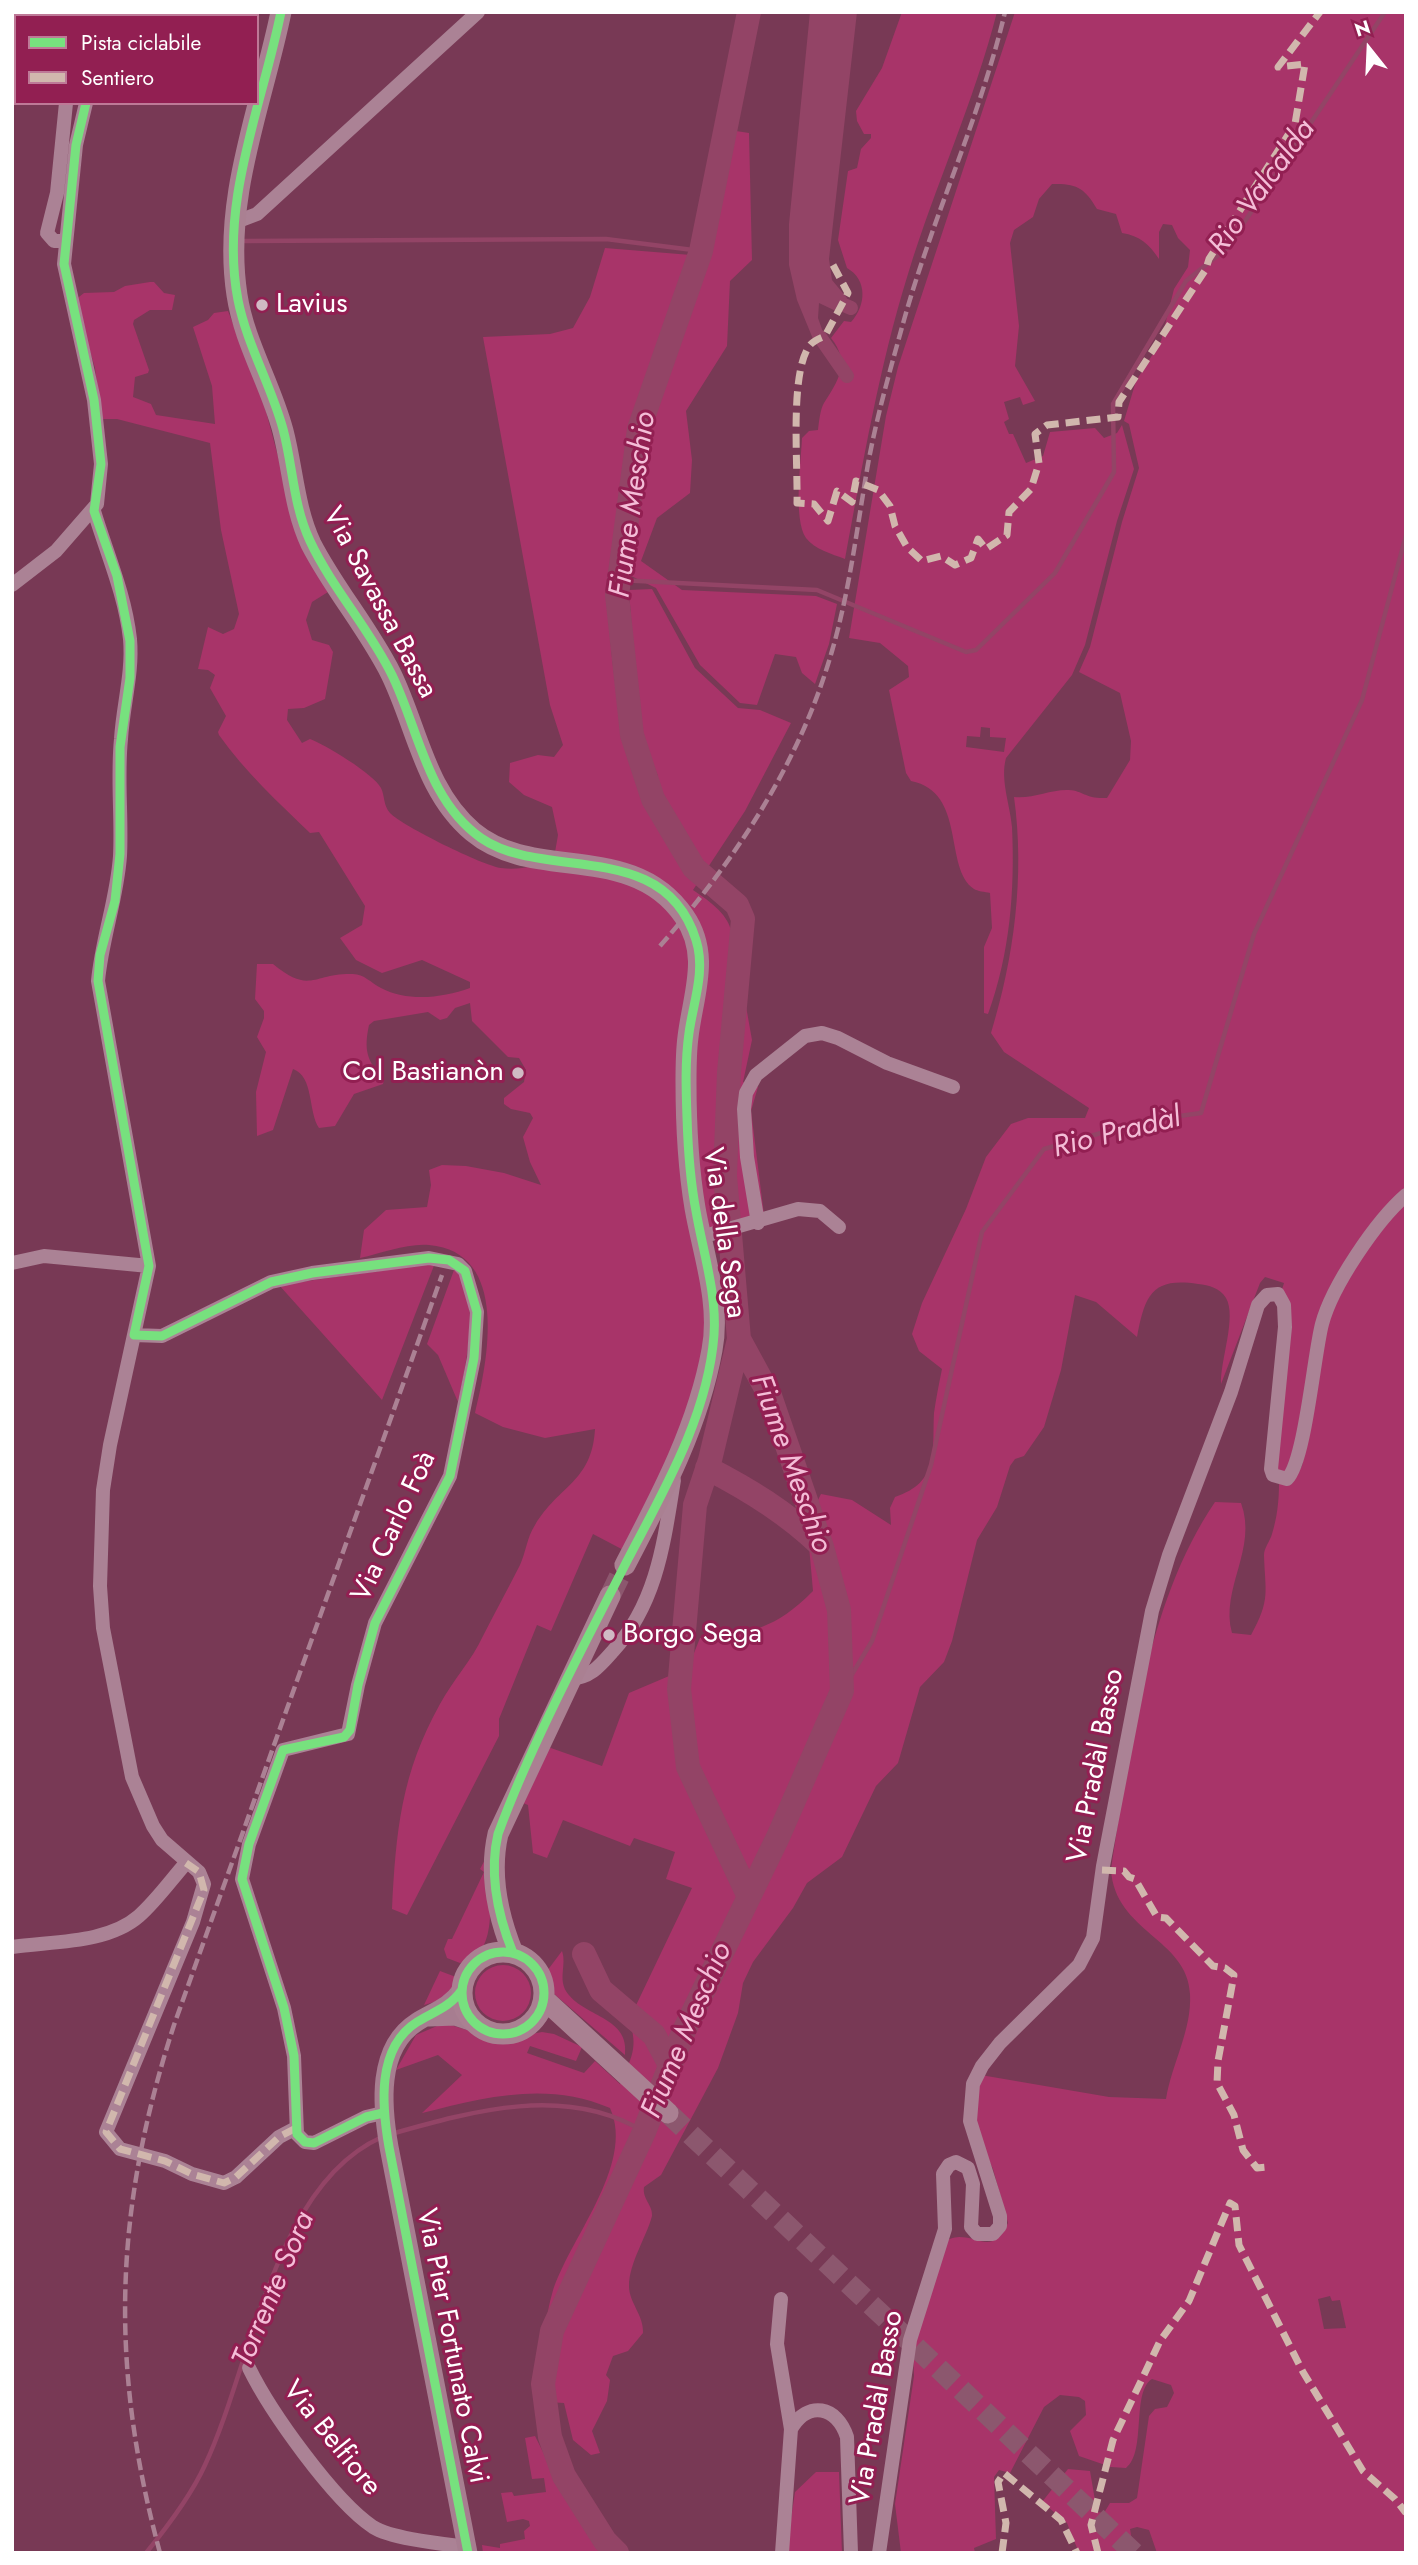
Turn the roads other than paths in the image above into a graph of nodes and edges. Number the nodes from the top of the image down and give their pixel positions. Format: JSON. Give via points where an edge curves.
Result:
{"nodes":[{"id":1,"x":281,"y":12,"type":"edge"},
{"id":2,"x":478,"y":12,"type":"edge"},
{"id":3,"x":259,"y":98,"type":"edge"},
{"id":4,"x":66,"y":105,"type":"edge"},
{"id":5,"x":86,"y":105,"type":"edge"},
{"id":6,"x":257,"y":105,"type":"edge"},
{"id":7,"x":236,"y":222,"type":"junction"},
{"id":8,"x":66,"y":241,"type":"junction"},
{"id":9,"x":94,"y":511,"type":"junction"},
{"id":10,"x":12,"y":584,"type":"edge"},
{"id":11,"x":693,"y":933,"type":"joint"},
{"id":12,"x":953,"y":1087,"type":"dead end"},
{"id":13,"x":1406,"y":1195,"type":"edge"},
{"id":14,"x":752,"y":1224,"type":"junction"},
{"id":15,"x":839,"y":1227,"type":"dead end"},
{"id":16,"x":709,"y":1235,"type":"junction"},
{"id":17,"x":12,"y":1263,"type":"edge"},
{"id":18,"x":149,"y":1266,"type":"junction"},
{"id":19,"x":134,"y":1335,"type":"junction"},
{"id":20,"x":676,"y":1466,"type":"junction"},
{"id":21,"x":625,"y":1566,"type":"tunnel mouth"},
{"id":22,"x":610,"y":1596,"type":"tunnel mouth"},
{"id":23,"x":569,"y":1679,"type":"junction"},
{"id":24,"x":186,"y":1863,"type":"junction"},
{"id":25,"x":499,"y":1915,"type":"junction"},
{"id":26,"x":12,"y":1947,"type":"edge"},
{"id":27,"x":513,"y":1953,"type":"junction"},
{"id":28,"x":489,"y":1954,"type":"junction"},
{"id":29,"x":461,"y":1991,"type":"junction"},
{"id":30,"x":544,"y":1999,"type":"junction"},
{"id":31,"x":425,"y":2018,"type":"junction"},
{"id":32,"x":473,"y":2022,"type":"junction"},
{"id":33,"x":533,"y":2022,"type":"junction"},
{"id":34,"x":591,"y":2042,"type":"junction"},
{"id":35,"x":664,"y":2109,"type":"tunnel mouth"},
{"id":36,"x":384,"y":2117,"type":"junction"},
{"id":37,"x":296,"y":2128,"type":"junction"},
{"id":38,"x":782,"y":2299,"type":"dead end"},
{"id":39,"x":248,"y":2368,"type":"dead end"},
{"id":40,"x":791,"y":2428,"type":"junction"},
{"id":41,"x":468,"y":2550,"type":"edge"},
{"id":42,"x":782,"y":2553,"type":"edge"},
{"id":43,"x":852,"y":2553,"type":"edge"},
{"id":44,"x":879,"y":2553,"type":"edge"}],
"edges":[{"from":1,"to":3,"type":"main road","name":"Via Savassa Bassa"},
{"from":2,"to":7,"type":"street","via":[[257,214]]},
{"from":4,"to":8,"type":"street","via":[[57,192],[47,233],[54,241]]},
{"from":5,"to":8,"type":"street","via":[[76,145]]},
{"from":6,"to":7,"type":"main road","name":"Via Savassa Bassa","via":[[244,156]]},
{"from":7,"to":11,"type":"main road","name":"Via Savassa Bassa","via":[[239,305],[284,432],[304,527],[392,676],[444,799],[475,834],[507,851],[600,866],[648,883],[678,908]]},
{"from":8,"to":9,"type":"street","via":[[64,264],[94,400],[101,464]]},
{"from":9,"to":10,"type":"street","via":[[56,551]]},
{"from":9,"to":18,"type":"street","via":[[117,576],[130,641],[120,747],[120,853],[98,981]]},
{"from":11,"to":16,"type":"main road","name":"Via della Sega","via":[[700,966],[688,1038],[690,1165]]},
{"from":12,"to":14,"type":"street","via":[[887,1063],[838,1038],[822,1033],[805,1036],[756,1075],[746,1093]]},
{"from":13,"to":44,"type":"street","name":"Via Pradàl Basso","via":[[1376,1226],[1328,1307],[1293,1474],[1287,1479],[1273,1475],[1271,1469],[1284,1305],[1278,1294],[1267,1296],[1258,1305],[1152,1611],[1102,1866],[1093,1938],[1079,1965],[1000,2043],[972,2084],[970,2121],[1000,2216],[1000,2226],[993,2234],[977,2234],[971,2227],[973,2184],[968,2168],[956,2162],[943,2174],[945,2229],[909,2340]]},
{"from":14,"to":15,"type":"street","via":[[798,1209],[820,1211]]},
{"from":14,"to":16,"type":"street"},
{"from":16,"to":20,"type":"main road","name":"Via della Sega","via":[[713,1342],[700,1398]]},
{"from":17,"to":18,"type":"street","via":[[44,1255]]},
{"from":18,"to":19,"type":"street"},
{"from":19,"to":24,"type":"street","via":[[103,1490],[103,1629],[132,1777],[153,1826]]},
{"from":19,"to":37,"type":"street","name":"Via Carlo Foà","via":[[162,1336],[271,1282],[429,1258],[449,1260],[465,1271],[477,1312],[474,1358],[450,1476],[376,1623],[350,1730],[344,1737],[284,1749],[242,1866],[245,1892],[279,1987],[295,2056]]},
{"from":20,"to":21,"type":"main road","name":"Via della Sega"},
{"from":20,"to":23,"type":"street","name":"Via della Sega","via":[[661,1561],[648,1598],[622,1641],[600,1665],[583,1678]]},
{"from":22,"to":23,"type":"main road"},
{"from":23,"to":25,"type":"main road","via":[[498,1834]]},
{"from":24,"to":26,"type":"street","via":[[127,1925],[90,1937]]},
{"from":24,"to":37,"type":"street","via":[[199,1872],[204,1890],[106,2132],[120,2149],[224,2183]]},
{"from":25,"to":27,"type":"main road"},
{"from":25,"to":28,"type":"main road"},
{"from":27,"to":28,"type":"main road"},
{"from":27,"to":30,"type":"main road","via":[[534,1965],[541,1975]]},
{"from":28,"to":29,"type":"main road","via":[[470,1968]]},
{"from":29,"to":31,"type":"main road","via":[[455,2000]]},
{"from":29,"to":32,"type":"main road"},
{"from":30,"to":33,"type":"main road"},
{"from":30,"to":34,"type":"main road"},
{"from":31,"to":32,"type":"main road","via":[[455,2016]]},
{"from":31,"to":36,"type":"main road","via":[[409,2029],[393,2056],[383,2088]]},
{"from":32,"to":33,"type":"main road","via":[[496,2034]]},
{"from":33,"to":34,"type":"main road","via":[[569,2029]]},
{"from":34,"to":35,"type":"main road"},
{"from":36,"to":37,"type":"street","via":[[366,2117],[314,2143],[301,2138]]},
{"from":36,"to":41,"type":"main road","name":"Via Pier Fortunato Calvi"},
{"from":38,"to":40,"type":"street","via":[[778,2344]]},
{"from":39,"to":41,"type":"street","name":"Via Belfiore","via":[[270,2406],[332,2489],[374,2528]]},
{"from":40,"to":42,"type":"street"},
{"from":40,"to":43,"type":"street","name":"Via Pradàl Basso","via":[[809,2410],[822,2409],[843,2424]]}]}
